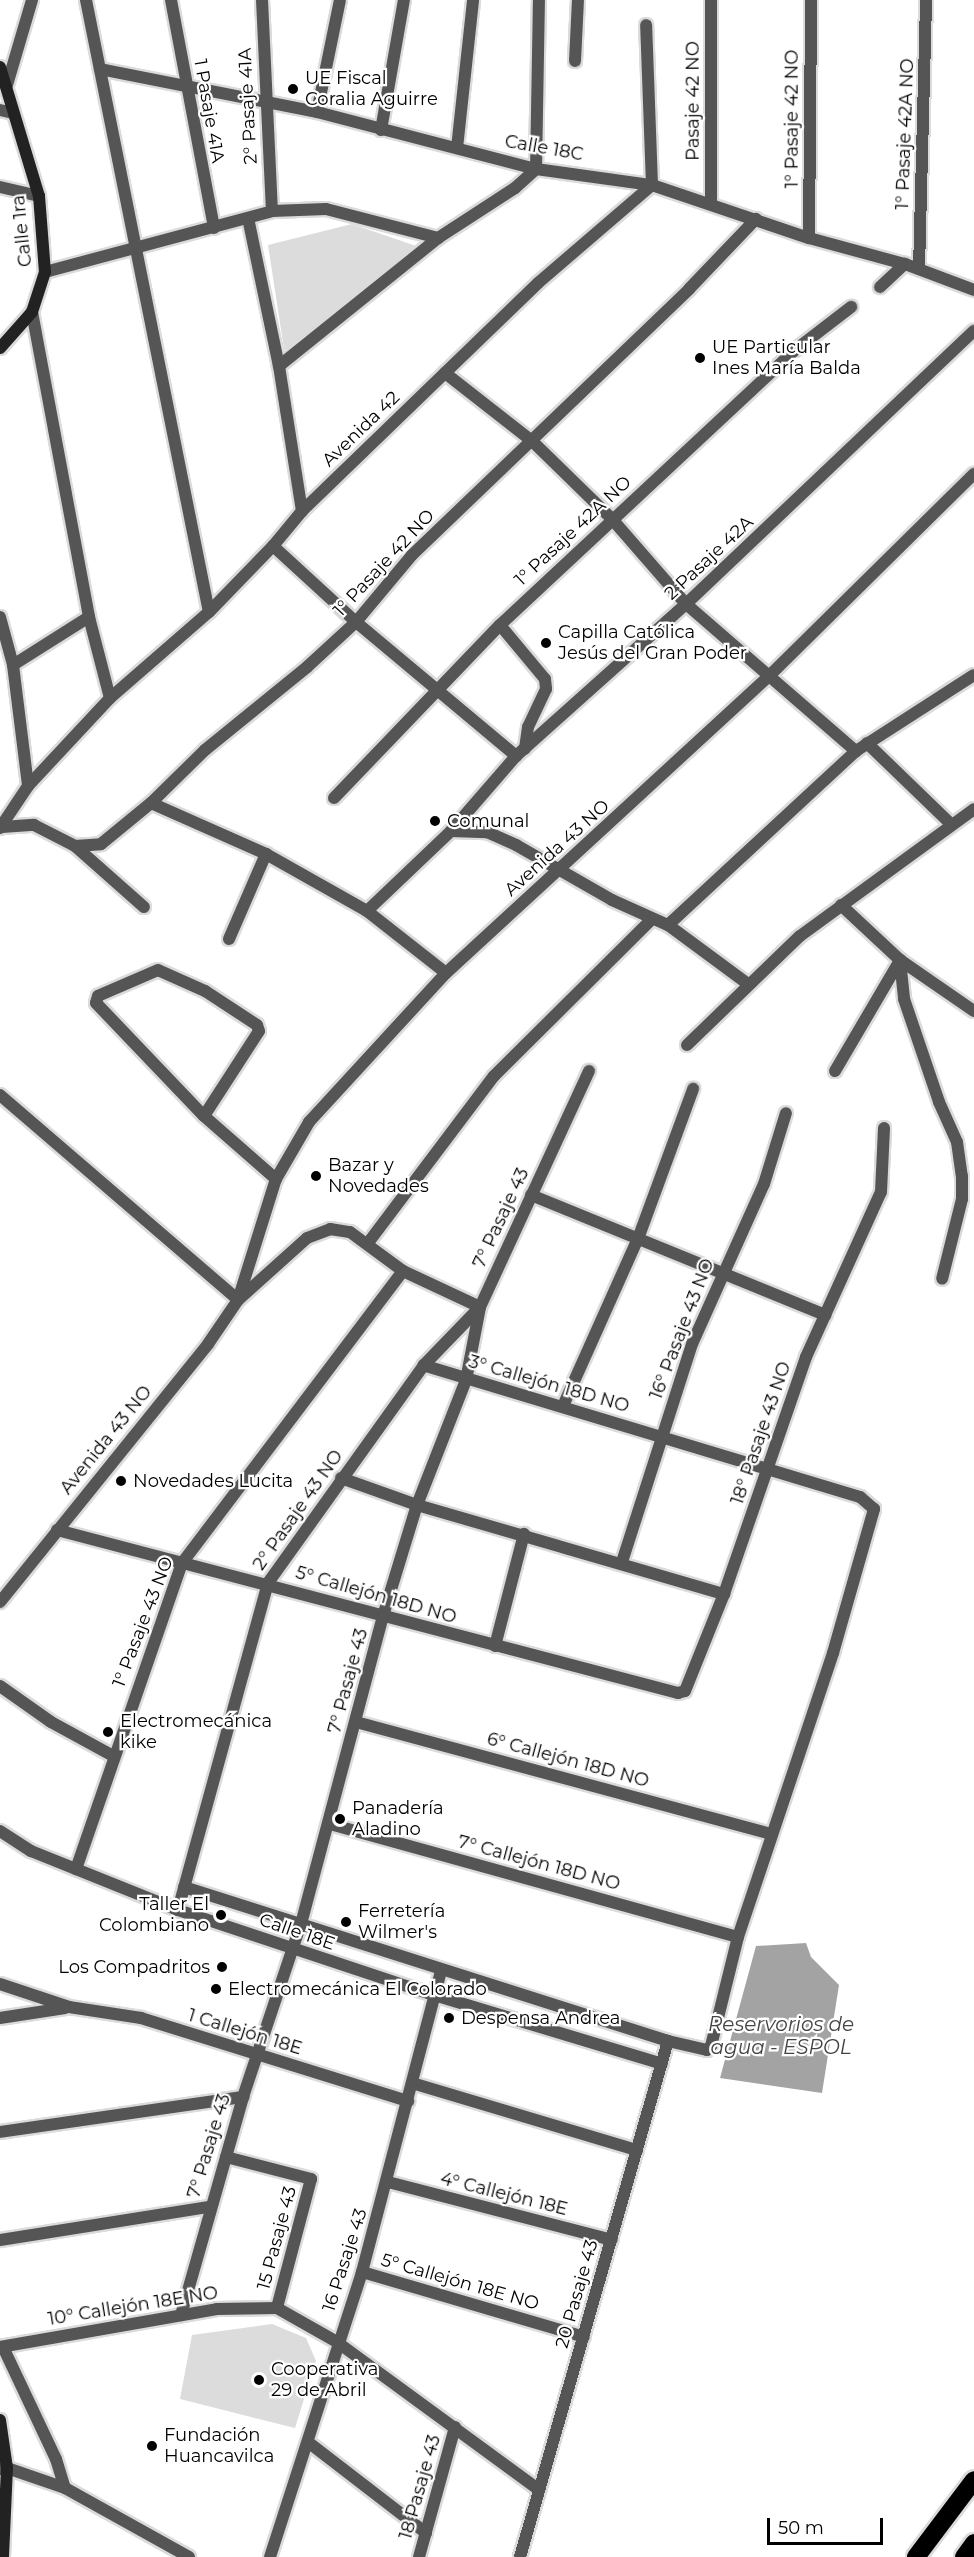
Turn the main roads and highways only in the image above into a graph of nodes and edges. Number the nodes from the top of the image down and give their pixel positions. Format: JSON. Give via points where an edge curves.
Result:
{"nodes":[{"id":1,"x":974,"y":2480,"type":"edge"},
{"id":2,"x":974,"y":2543,"type":"edge"},
{"id":3,"x":916,"y":2557,"type":"edge"},
{"id":4,"x":964,"y":2557,"type":"edge"}],
"edges":[{"from":1,"to":3,"type":"highway"},
{"from":2,"to":4,"type":"highway"}]}
